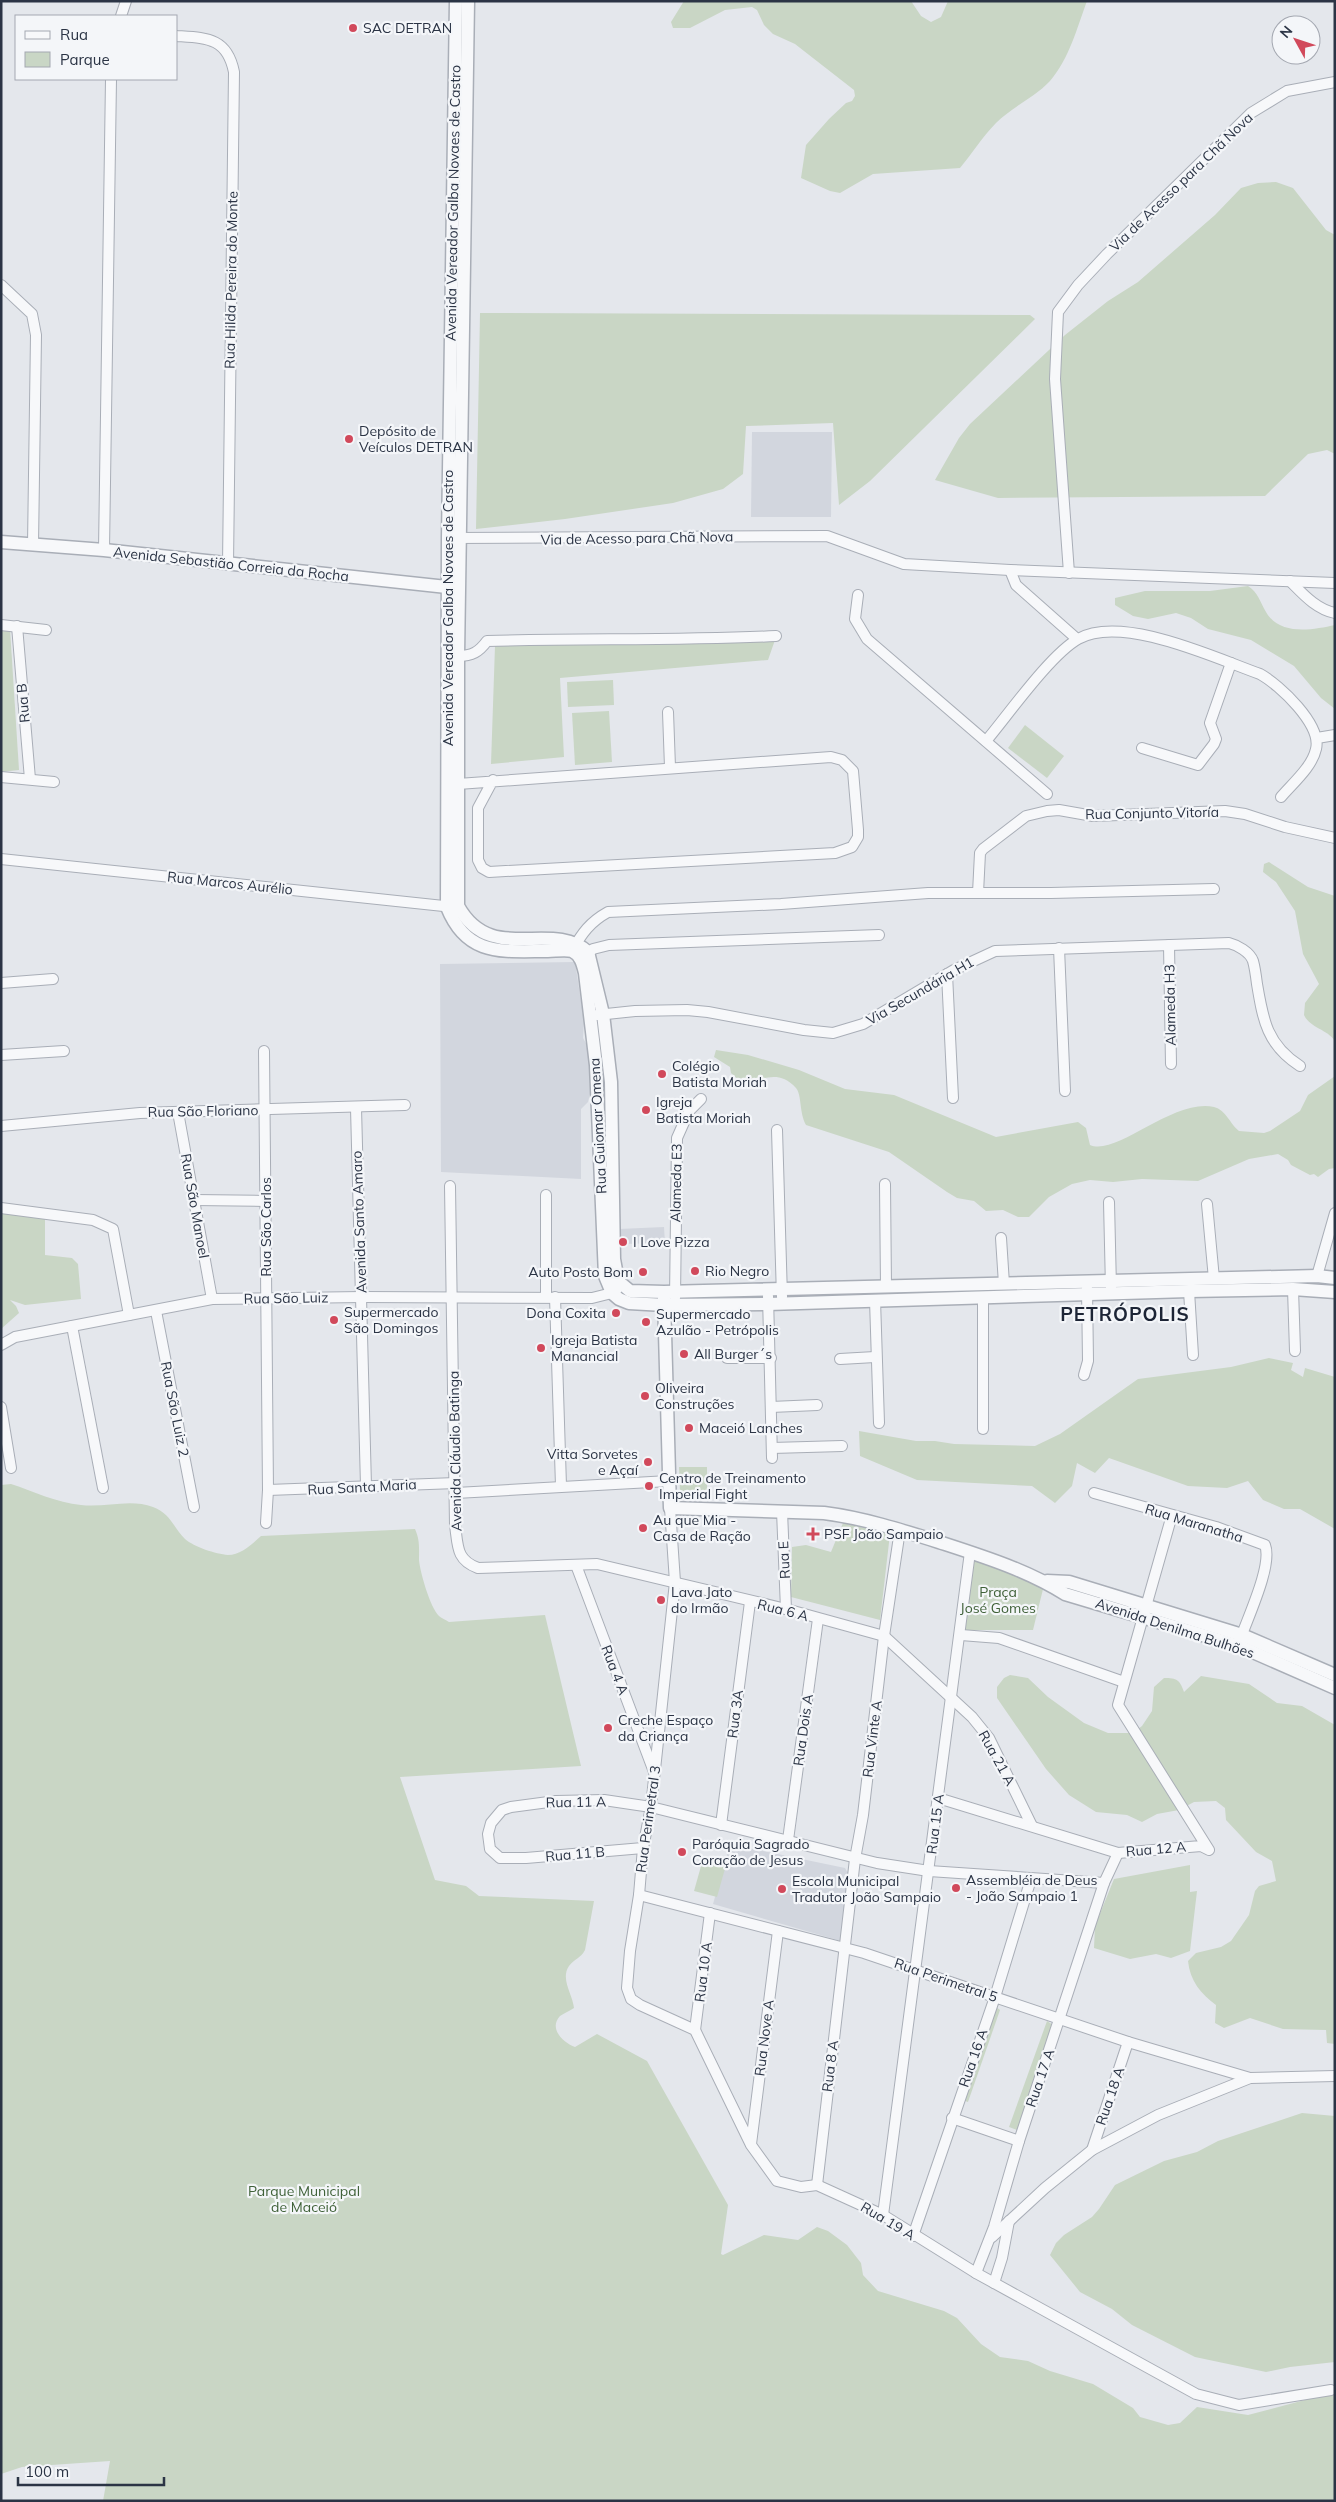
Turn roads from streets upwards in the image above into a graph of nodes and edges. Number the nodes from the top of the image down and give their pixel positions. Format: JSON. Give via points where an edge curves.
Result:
{"nodes":[{"id":1,"x":126,"y":1,"type":"edge"},
{"id":2,"x":456,"y":1,"type":"edge"},
{"id":3,"x":468,"y":1,"type":"edge"},
{"id":4,"x":121,"y":15,"type":"edge"},
{"id":5,"x":178,"y":36,"type":"edge"},
{"id":6,"x":111,"y":80,"type":"edge"},
{"id":7,"x":1335,"y":82,"type":"edge"},
{"id":8,"x":1,"y":285,"type":"edge"},
{"id":9,"x":454,"y":538,"type":"junction"},
{"id":10,"x":1,"y":542,"type":"edge"},
{"id":11,"x":33,"y":545,"type":"junction"},
{"id":12,"x":104,"y":550,"type":"junction"},
{"id":13,"x":228,"y":565,"type":"junction"},
{"id":14,"x":1010,"y":570,"type":"junction"},
{"id":15,"x":1068,"y":572,"type":"junction"},
{"id":16,"x":1290,"y":581,"type":"junction"},
{"id":17,"x":1335,"y":583,"type":"edge"},
{"id":18,"x":454,"y":588,"type":"junction"},
{"id":19,"x":858,"y":595,"type":"dead end"},
{"id":20,"x":1335,"y":613,"type":"edge"},
{"id":21,"x":1,"y":625,"type":"edge"},
{"id":22,"x":17,"y":626,"type":"junction"},
{"id":23,"x":46,"y":630,"type":"dead end"},
{"id":24,"x":776,"y":636,"type":"dead end"},
{"id":25,"x":1077,"y":639,"type":"junction"},
{"id":26,"x":458,"y":656,"type":"junction"},
{"id":27,"x":1231,"y":663,"type":"junction"},
{"id":28,"x":668,"y":712,"type":"dead end"},
{"id":29,"x":1335,"y":735,"type":"edge"},
{"id":30,"x":1317,"y":738,"type":"junction"},
{"id":31,"x":986,"y":741,"type":"junction"},
{"id":32,"x":1142,"y":748,"type":"dead end"},
{"id":33,"x":670,"y":767,"type":"junction"},
{"id":34,"x":1,"y":777,"type":"edge"},
{"id":35,"x":30,"y":779,"type":"junction"},
{"id":36,"x":493,"y":780,"type":"junction"},
{"id":37,"x":54,"y":782,"type":"dead end"},
{"id":38,"x":458,"y":784,"type":"junction"},
{"id":39,"x":1047,"y":794,"type":"dead end"},
{"id":40,"x":1281,"y":797,"type":"dead end"},
{"id":41,"x":1335,"y":838,"type":"edge"},
{"id":42,"x":1,"y":859,"type":"edge"},
{"id":43,"x":1214,"y":889,"type":"dead end"},
{"id":44,"x":978,"y":893,"type":"junction"},
{"id":45,"x":452,"y":907,"type":"junction"},
{"id":46,"x":879,"y":935,"type":"dead end"},
{"id":47,"x":1169,"y":945,"type":"junction"},
{"id":48,"x":1059,"y":948,"type":"junction"},
{"id":49,"x":579,"y":952,"type":"junction"},
{"id":50,"x":947,"y":974,"type":"junction"},
{"id":51,"x":53,"y":979,"type":"dead end"},
{"id":52,"x":1,"y":983,"type":"edge"},
{"id":53,"x":597,"y":1015,"type":"junction"},
{"id":54,"x":64,"y":1051,"type":"dead end"},
{"id":55,"x":264,"y":1051,"type":"dead end"},
{"id":56,"x":1,"y":1055,"type":"edge"},
{"id":57,"x":1172,"y":1064,"type":"dead end"},
{"id":58,"x":1300,"y":1066,"type":"dead end"},
{"id":59,"x":1065,"y":1091,"type":"dead end"},
{"id":60,"x":952,"y":1098,"type":"dead end"},
{"id":61,"x":701,"y":1100,"type":"dead end"},
{"id":62,"x":405,"y":1105,"type":"dead end"},
{"id":63,"x":356,"y":1108,"type":"junction"},
{"id":64,"x":266,"y":1110,"type":"junction"},
{"id":65,"x":178,"y":1112,"type":"junction"},
{"id":66,"x":1,"y":1126,"type":"edge"},
{"id":67,"x":777,"y":1130,"type":"dead end"},
{"id":68,"x":885,"y":1184,"type":"dead end"},
{"id":69,"x":450,"y":1186,"type":"dead end"},
{"id":70,"x":546,"y":1195,"type":"dead end"},
{"id":71,"x":194,"y":1200,"type":"junction"},
{"id":72,"x":266,"y":1201,"type":"junction"},
{"id":73,"x":1110,"y":1202,"type":"dead end"},
{"id":74,"x":1206,"y":1204,"type":"dead end"},
{"id":75,"x":1,"y":1208,"type":"edge"},
{"id":76,"x":1335,"y":1213,"type":"edge"},
{"id":77,"x":1001,"y":1238,"type":"dead end"},
{"id":78,"x":1317,"y":1276,"type":"junction"},
{"id":79,"x":1214,"y":1278,"type":"junction"},
{"id":80,"x":1335,"y":1278,"type":"edge"},
{"id":81,"x":1004,"y":1284,"type":"junction"},
{"id":82,"x":886,"y":1287,"type":"junction"},
{"id":83,"x":1111,"y":1287,"type":"junction"},
{"id":84,"x":616,"y":1289,"type":"junction"},
{"id":85,"x":1087,"y":1289,"type":"junction"},
{"id":86,"x":1293,"y":1289,"type":"junction"},
{"id":87,"x":782,"y":1290,"type":"junction"},
{"id":88,"x":1190,"y":1290,"type":"junction"},
{"id":89,"x":768,"y":1291,"type":"junction"},
{"id":90,"x":669,"y":1292,"type":"junction"},
{"id":91,"x":1335,"y":1292,"type":"edge"},
{"id":92,"x":362,"y":1297,"type":"junction"},
{"id":93,"x":550,"y":1297,"type":"junction"},
{"id":94,"x":983,"y":1297,"type":"junction"},
{"id":95,"x":452,"y":1298,"type":"junction"},
{"id":96,"x":212,"y":1299,"type":"junction"},
{"id":97,"x":265,"y":1299,"type":"junction"},
{"id":98,"x":875,"y":1300,"type":"junction"},
{"id":99,"x":783,"y":1303,"type":"junction"},
{"id":100,"x":768,"y":1304,"type":"junction"},
{"id":101,"x":669,"y":1305,"type":"junction"},
{"id":102,"x":156,"y":1311,"type":"junction"},
{"id":103,"x":129,"y":1315,"type":"junction"},
{"id":104,"x":72,"y":1326,"type":"junction"},
{"id":105,"x":1,"y":1345,"type":"edge"},
{"id":106,"x":1295,"y":1351,"type":"dead end"},
{"id":107,"x":1193,"y":1355,"type":"dead end"},
{"id":108,"x":875,"y":1357,"type":"junction"},
{"id":109,"x":727,"y":1358,"type":"dead end"},
{"id":110,"x":770,"y":1358,"type":"junction"},
{"id":111,"x":840,"y":1359,"type":"dead end"},
{"id":112,"x":1084,"y":1375,"type":"dead end"},
{"id":113,"x":817,"y":1405,"type":"dead end"},
{"id":114,"x":1,"y":1407,"type":"edge"},
{"id":115,"x":771,"y":1407,"type":"junction"},
{"id":116,"x":879,"y":1423,"type":"dead end"},
{"id":117,"x":984,"y":1429,"type":"dead end"},
{"id":118,"x":842,"y":1446,"type":"dead end"},
{"id":119,"x":11,"y":1468,"type":"dead end"},
{"id":120,"x":669,"y":1481,"type":"junction"},
{"id":121,"x":366,"y":1486,"type":"junction"},
{"id":122,"x":561,"y":1486,"type":"junction"},
{"id":123,"x":103,"y":1488,"type":"dead end"},
{"id":124,"x":456,"y":1488,"type":"junction"},
{"id":125,"x":268,"y":1490,"type":"junction"},
{"id":126,"x":1094,"y":1493,"type":"dead end"},
{"id":127,"x":194,"y":1507,"type":"dead end"},
{"id":128,"x":670,"y":1508,"type":"junction"},
{"id":129,"x":782,"y":1511,"type":"junction"},
{"id":130,"x":1172,"y":1515,"type":"junction"},
{"id":131,"x":266,"y":1523,"type":"dead end"},
{"id":132,"x":900,"y":1530,"type":"junction"},
{"id":133,"x":970,"y":1552,"type":"junction"},
{"id":134,"x":576,"y":1565,"type":"junction"},
{"id":135,"x":504,"y":1568,"type":"joint"},
{"id":136,"x":675,"y":1582,"type":"junction"},
{"id":137,"x":750,"y":1602,"type":"junction"},
{"id":138,"x":786,"y":1609,"type":"junction"},
{"id":139,"x":1144,"y":1611,"type":"junction"},
{"id":140,"x":818,"y":1619,"type":"junction"},
{"id":141,"x":961,"y":1635,"type":"junction"},
{"id":142,"x":884,"y":1636,"type":"junction"},
{"id":143,"x":1240,"y":1640,"type":"junction"},
{"id":144,"x":1335,"y":1675,"type":"edge"},
{"id":145,"x":1124,"y":1682,"type":"junction"},
{"id":146,"x":1335,"y":1688,"type":"edge"},
{"id":147,"x":951,"y":1698,"type":"junction"},
{"id":148,"x":655,"y":1775,"type":"junction"},
{"id":149,"x":938,"y":1798,"type":"junction"},
{"id":150,"x":651,"y":1807,"type":"junction"},
{"id":151,"x":721,"y":1825,"type":"junction"},
{"id":152,"x":1032,"y":1826,"type":"junction"},
{"id":153,"x":788,"y":1840,"type":"junction"},
{"id":154,"x":643,"y":1848,"type":"junction"},
{"id":155,"x":1118,"y":1853,"type":"junction"},
{"id":156,"x":507,"y":1858,"type":"joint"},
{"id":157,"x":855,"y":1858,"type":"junction"},
{"id":158,"x":929,"y":1871,"type":"junction"},
{"id":159,"x":1031,"y":1878,"type":"junction"},
{"id":160,"x":1104,"y":1882,"type":"junction"},
{"id":161,"x":639,"y":1895,"type":"junction"},
{"id":162,"x":710,"y":1913,"type":"junction"},
{"id":163,"x":778,"y":1931,"type":"junction"},
{"id":164,"x":844,"y":1948,"type":"junction"},
{"id":165,"x":914,"y":1969,"type":"junction"},
{"id":166,"x":994,"y":1997,"type":"junction"},
{"id":167,"x":1060,"y":2020,"type":"junction"},
{"id":168,"x":695,"y":2030,"type":"junction"},
{"id":169,"x":1128,"y":2042,"type":"junction"},
{"id":170,"x":1335,"y":2076,"type":"edge"},
{"id":171,"x":1250,"y":2078,"type":"junction"},
{"id":172,"x":952,"y":2118,"type":"junction"},
{"id":173,"x":1019,"y":2140,"type":"junction"},
{"id":174,"x":751,"y":2146,"type":"junction"},
{"id":175,"x":1092,"y":2150,"type":"junction"},
{"id":176,"x":817,"y":2185,"type":"junction"},
{"id":177,"x":883,"y":2216,"type":"junction"},
{"id":178,"x":1010,"y":2221,"type":"junction"},
{"id":179,"x":913,"y":2236,"type":"junction"},
{"id":180,"x":989,"y":2240,"type":"junction"},
{"id":181,"x":976,"y":2273,"type":"junction"},
{"id":182,"x":994,"y":2283,"type":"junction"},
{"id":183,"x":1331,"y":2390,"type":"dead end"}],
"edges":[{"from":1,"to":4,"type":"street"},
{"from":2,"to":9,"type":"street","name":"Avenida Vereador Galba Novaes de Castro"},
{"from":3,"to":9,"type":"street","name":"Avenida Vereador Galba Novaes de Castro"},
{"from":5,"to":13,"type":"street","name":"Rua Hilda Pereira do Monte","via":[[214,40],[222,46],[234,72]]},
{"from":6,"to":12,"type":"street"},
{"from":7,"to":15,"type":"street","name":"Via de Acesso para Chã Nova","via":[[1287,91],[1251,113],[1078,285],[1058,312],[1055,380]]},
{"from":8,"to":11,"type":"street","via":[[32,314],[36,335]]},
{"from":9,"to":14,"type":"street","name":"Via de Acesso para Chã Nova","via":[[827,536],[904,564]]},
{"from":9,"to":18,"type":"street","name":"Avenida Vereador Galba Novaes de Castro"},
{"from":10,"to":11,"type":"street","name":"Avenida Sebastião Correia da Rocha"},
{"from":11,"to":12,"type":"street","name":"Avenida Sebastião Correia da Rocha"},
{"from":12,"to":13,"type":"street","name":"Avenida Sebastião Correia da Rocha"},
{"from":13,"to":18,"type":"street","name":"Avenida Sebastião Correia da Rocha"},
{"from":14,"to":15,"type":"street"},
{"from":14,"to":25,"type":"street","via":[[1016,585]]},
{"from":15,"to":16,"type":"street"},
{"from":16,"to":17,"type":"street"},
{"from":16,"to":20,"type":"street","via":[[1323,609]]},
{"from":18,"to":26,"type":"street","name":"Avenida Vereador Galba Novaes de Castro"},
{"from":18,"to":45,"type":"street","name":"Avenida Vereador Galba Novaes de Castro"},
{"from":19,"to":31,"type":"street","via":[[854,619],[868,639]]},
{"from":21,"to":22,"type":"street"},
{"from":22,"to":23,"type":"street"},
{"from":22,"to":35,"type":"street","name":"Rua B"},
{"from":24,"to":26,"type":"street","via":[[487,641],[481,650],[469,656]]},
{"from":25,"to":27,"type":"street","via":[[1108,631],[1144,633]]},
{"from":25,"to":31,"type":"street","via":[[1050,665]]},
{"from":26,"to":38,"type":"street","name":"Avenida Vereador Galba Novaes de Castro"},
{"from":27,"to":30,"type":"street","via":[[1274,682],[1301,712]]},
{"from":27,"to":32,"type":"street","via":[[1210,723],[1216,739],[1198,765]]},
{"from":28,"to":33,"type":"street"},
{"from":29,"to":30,"type":"street"},
{"from":30,"to":40,"type":"street","via":[[1311,762]]},
{"from":31,"to":39,"type":"street"},
{"from":33,"to":36,"type":"street"},
{"from":33,"to":36,"type":"street","via":[[831,757],[842,760],[853,771],[858,837],[852,847],[835,853],[489,872],[478,860],[478,808]]},
{"from":34,"to":35,"type":"street"},
{"from":35,"to":37,"type":"street"},
{"from":36,"to":38,"type":"street"},
{"from":38,"to":45,"type":"street","name":"Avenida Vereador Galba Novaes de Castro"},
{"from":41,"to":44,"type":"street","name":"Rua Conjunto Vitoría","via":[[1225,811],[1093,816],[1046,811],[1026,816],[980,853]]},
{"from":42,"to":45,"type":"street","name":"Rua Marcos Aurélio"},
{"from":43,"to":44,"type":"street"},
{"from":44,"to":49,"type":"street","via":[[928,893],[608,912],[586,928]]},
{"from":45,"to":49,"type":"street","name":"Avenida Vereador Galba Novaes de Castro","via":[[460,930],[483,948]]},
{"from":46,"to":49,"type":"street","via":[[609,945]]},
{"from":47,"to":48,"type":"street","name":"Via Secundária H1"},
{"from":47,"to":57,"type":"street","name":"Alameda H3"},
{"from":47,"to":58,"type":"street","name":"Via Secundária H1","via":[[1221,942],[1237,946],[1253,959],[1268,1031],[1284,1056]]},
{"from":48,"to":50,"type":"street","name":"Via Secundária H1","via":[[995,951]]},
{"from":48,"to":59,"type":"street"},
{"from":49,"to":53,"type":"street","name":"Rua Guiomar Omena"},
{"from":50,"to":53,"type":"street","name":"Via Secundária H1","via":[[863,1024],[833,1033],[687,1010]]},
{"from":50,"to":60,"type":"street"},
{"from":51,"to":52,"type":"street"},
{"from":53,"to":84,"type":"street","name":"Rua Guiomar Omena","via":[[605,1276]]},
{"from":54,"to":56,"type":"street"},
{"from":55,"to":64,"type":"street","name":"Rua São Carlos"},
{"from":61,"to":90,"type":"street","name":"Alameda E3","via":[[689,1111],[677,1138]]},
{"from":62,"to":63,"type":"street","name":"Rua São Floriano"},
{"from":63,"to":64,"type":"street","name":"Rua São Floriano"},
{"from":63,"to":92,"type":"street","name":"Avenida Santo Amaro"},
{"from":64,"to":65,"type":"street","name":"Rua São Floriano"},
{"from":64,"to":72,"type":"street","name":"Rua São Carlos"},
{"from":65,"to":66,"type":"street","name":"Rua São Floriano"},
{"from":65,"to":71,"type":"street","name":"Rua São Manoel"},
{"from":67,"to":87,"type":"street"},
{"from":68,"to":82,"type":"street"},
{"from":69,"to":95,"type":"street","name":"Avenida Cláudio Batinga"},
{"from":70,"to":93,"type":"street"},
{"from":71,"to":72,"type":"street"},
{"from":71,"to":96,"type":"street","name":"Rua São Manoel"},
{"from":72,"to":97,"type":"street","name":"Rua São Carlos"},
{"from":73,"to":83,"type":"street"},
{"from":74,"to":79,"type":"street"},
{"from":75,"to":103,"type":"street","via":[[93,1220],[113,1229]]},
{"from":76,"to":78,"type":"street"},
{"from":77,"to":81,"type":"street"},
{"from":78,"to":79,"type":"street"},
{"from":78,"to":80,"type":"street"},
{"from":79,"to":83,"type":"street"},
{"from":81,"to":82,"type":"street"},
{"from":81,"to":85,"type":"street"},
{"from":82,"to":87,"type":"street"},
{"from":83,"to":85,"type":"street"},
{"from":83,"to":88,"type":"street"},
{"from":84,"to":90,"type":"street"},
{"from":84,"to":93,"type":"street","name":"Rua São Luiz","via":[[592,1298]]},
{"from":84,"to":101,"type":"street","via":[[629,1303]]},
{"from":85,"to":94,"type":"street"},
{"from":85,"to":112,"type":"street","via":[[1088,1361]]},
{"from":86,"to":88,"type":"street"},
{"from":86,"to":91,"type":"street"},
{"from":86,"to":106,"type":"street"},
{"from":87,"to":89,"type":"street"},
{"from":87,"to":99,"type":"street"},
{"from":88,"to":107,"type":"street"},
{"from":89,"to":90,"type":"street"},
{"from":89,"to":100,"type":"street"},
{"from":90,"to":101,"type":"street"},
{"from":92,"to":95,"type":"street","name":"Rua São Luiz"},
{"from":92,"to":97,"type":"street","name":"Rua São Luiz"},
{"from":92,"to":121,"type":"street","name":"Avenida Santo Amaro"},
{"from":93,"to":95,"type":"street","name":"Rua São Luiz"},
{"from":93,"to":122,"type":"street"},
{"from":94,"to":98,"type":"street"},
{"from":94,"to":117,"type":"street"},
{"from":95,"to":124,"type":"street","name":"Avenida Cláudio Batinga"},
{"from":96,"to":97,"type":"street","name":"Rua São Luiz"},
{"from":96,"to":102,"type":"street","name":"Rua São Luiz"},
{"from":97,"to":125,"type":"street","name":"Rua São Carlos"},
{"from":98,"to":99,"type":"street"},
{"from":98,"to":108,"type":"street"},
{"from":99,"to":100,"type":"street"},
{"from":100,"to":101,"type":"street"},
{"from":100,"to":110,"type":"street"},
{"from":101,"to":120,"type":"street"},
{"from":102,"to":103,"type":"street","name":"Rua São Luiz"},
{"from":102,"to":127,"type":"street","name":"Rua São Luiz 2"},
{"from":103,"to":104,"type":"street","name":"Rua São Luiz"},
{"from":104,"to":105,"type":"street","name":"Rua São Luiz","via":[[15,1337]]},
{"from":104,"to":123,"type":"street"},
{"from":108,"to":111,"type":"street"},
{"from":108,"to":116,"type":"street"},
{"from":109,"to":110,"type":"street"},
{"from":110,"to":115,"type":"street"},
{"from":113,"to":115,"type":"street"},
{"from":114,"to":119,"type":"street"},
{"from":115,"to":118,"type":"street","via":[[772,1453]]},
{"from":120,"to":122,"type":"street","name":"Rua Santa Maria"},
{"from":120,"to":128,"type":"street"},
{"from":121,"to":124,"type":"street","name":"Rua Santa Maria"},
{"from":121,"to":125,"type":"street","name":"Rua Santa Maria"},
{"from":122,"to":124,"type":"street","name":"Rua Santa Maria"},
{"from":124,"to":135,"type":"street","name":"Avenida Cláudio Batinga","via":[[458,1552],[467,1564],[478,1568]]},
{"from":125,"to":131,"type":"street","name":"Rua São Carlos"},
{"from":126,"to":130,"type":"street","name":"Rua Maranatha"},
{"from":128,"to":129,"type":"street","name":"Avenida Denilma Bulhões"},
{"from":128,"to":136,"type":"street","name":"Rua Perimetral 3"},
{"from":129,"to":132,"type":"street","name":"Avenida Denilma Bulhões","via":[[845,1516]]},
{"from":129,"to":138,"type":"street","name":"Rua E"},
{"from":130,"to":139,"type":"street"},
{"from":130,"to":143,"type":"street","name":"Rua Maranatha","via":[[1216,1526],[1265,1545],[1268,1552],[1263,1574]]},
{"from":132,"to":133,"type":"street","name":"Avenida Denilma Bulhões"},
{"from":132,"to":142,"type":"street","name":"Rua Vinte A"},
{"from":133,"to":139,"type":"street","name":"Avenida Denilma Bulhões","via":[[1044,1581],[1065,1594]]},
{"from":133,"to":141,"type":"street","name":"Rua 15 A"},
{"from":134,"to":135,"type":"street","name":"Rua 6 A"},
{"from":134,"to":136,"type":"street","name":"Rua 6 A","via":[[597,1564]]},
{"from":134,"to":148,"type":"street","name":"Rua 4 A"},
{"from":136,"to":137,"type":"street","name":"Rua 6 A"},
{"from":136,"to":148,"type":"street","name":"Rua Perimetral 3"},
{"from":137,"to":138,"type":"street","name":"Rua 6 A"},
{"from":137,"to":151,"type":"street","name":"Rua 3A"},
{"from":138,"to":140,"type":"street","name":"Rua 6 A"},
{"from":139,"to":143,"type":"street","name":"Avenida Denilma Bulhões"},
{"from":139,"to":145,"type":"street"},
{"from":140,"to":142,"type":"street","name":"Rua 6 A"},
{"from":140,"to":153,"type":"street","name":"Rua Dois A"},
{"from":141,"to":145,"type":"street","via":[[999,1638]]},
{"from":141,"to":147,"type":"street","name":"Rua 15 A"},
{"from":142,"to":147,"type":"street","name":"Rua 6 A"},
{"from":142,"to":157,"type":"street","name":"Rua Vinte A"},
{"from":143,"to":144,"type":"street","name":"Avenida Denilma Bulhões"},
{"from":143,"to":146,"type":"street","name":"Avenida Denilma Bulhões"},
{"from":145,"to":155,"type":"street","name":"Rua 12 A","via":[[1118,1705],[1209,1850],[1201,1846],[1173,1846]]},
{"from":147,"to":149,"type":"street","name":"Rua 15 A"},
{"from":147,"to":152,"type":"street","name":"Rua 21 A","via":[[989,1738]]},
{"from":148,"to":150,"type":"street","name":"Rua Perimetral 3"},
{"from":149,"to":152,"type":"street","name":"Rua 12 A"},
{"from":149,"to":158,"type":"street","name":"Rua 15 A"},
{"from":150,"to":151,"type":"street","name":"Rua 11 A"},
{"from":150,"to":154,"type":"street","name":"Rua Perimetral 3"},
{"from":150,"to":156,"type":"street","name":"Rua 11 A","via":[[604,1800],[511,1806],[502,1810],[491,1823],[488,1834],[490,1849],[496,1857]]},
{"from":151,"to":153,"type":"street","name":"Rua 11 A"},
{"from":152,"to":155,"type":"street","name":"Rua 12 A"},
{"from":153,"to":157,"type":"street","name":"Rua 11 A"},
{"from":154,"to":156,"type":"street","name":"Rua 11 B"},
{"from":154,"to":161,"type":"street","name":"Rua Perimetral 3"},
{"from":155,"to":160,"type":"street","name":"Rua 17 A"},
{"from":157,"to":158,"type":"street","name":"Rua 11 A"},
{"from":157,"to":164,"type":"street","name":"Rua Vinte A"},
{"from":158,"to":159,"type":"street","name":"Rua 11 A"},
{"from":158,"to":165,"type":"street","name":"Rua 15 A"},
{"from":159,"to":160,"type":"street","name":"Rua 11 A"},
{"from":159,"to":166,"type":"street","name":"Rua 16 A"},
{"from":160,"to":167,"type":"street","name":"Rua 17 A"},
{"from":161,"to":162,"type":"street","name":"Rua Perimetral 5"},
{"from":161,"to":168,"type":"street","name":"Rua Perimetral 3","via":[[630,1951],[627,1988],[630,1999]]},
{"from":162,"to":163,"type":"street","name":"Rua Perimetral 5"},
{"from":162,"to":168,"type":"street","name":"Rua 10 A"},
{"from":163,"to":164,"type":"street","name":"Rua Perimetral 5"},
{"from":163,"to":174,"type":"street","name":"Rua Nove A"},
{"from":164,"to":165,"type":"street","name":"Rua Perimetral 5"},
{"from":164,"to":176,"type":"street","name":"Rua 8 A"},
{"from":165,"to":166,"type":"street","name":"Rua Perimetral 5"},
{"from":165,"to":177,"type":"street","name":"Rua 15 A"},
{"from":166,"to":167,"type":"street","name":"Rua Perimetral 5"},
{"from":166,"to":172,"type":"street","name":"Rua 16 A"},
{"from":167,"to":169,"type":"street","name":"Rua Perimetral 5"},
{"from":167,"to":173,"type":"street","name":"Rua 17 A"},
{"from":168,"to":174,"type":"street","name":"Rua 19 A"},
{"from":169,"to":171,"type":"street","name":"Rua Perimetral 5"},
{"from":169,"to":175,"type":"street","name":"Rua 18 A"},
{"from":170,"to":171,"type":"street"},
{"from":171,"to":175,"type":"street","via":[[1158,2115]]},
{"from":172,"to":173,"type":"street"},
{"from":172,"to":179,"type":"street","name":"Rua 16 A"},
{"from":173,"to":180,"type":"street","name":"Rua 17 A"},
{"from":174,"to":176,"type":"street","name":"Rua 19 A","via":[[777,2181],[801,2187]]},
{"from":175,"to":178,"type":"street"},
{"from":176,"to":177,"type":"street","name":"Rua 19 A"},
{"from":177,"to":179,"type":"street","name":"Rua 19 A"},
{"from":178,"to":180,"type":"street"},
{"from":178,"to":182,"type":"street"},
{"from":179,"to":181,"type":"street","name":"Rua 19 A"},
{"from":180,"to":181,"type":"street","name":"Rua 17 A"},
{"from":181,"to":182,"type":"street","name":"Rua 19 A"},
{"from":182,"to":183,"type":"street","name":"Rua 19 A","via":[[1196,2394],[1239,2405]]}]}
